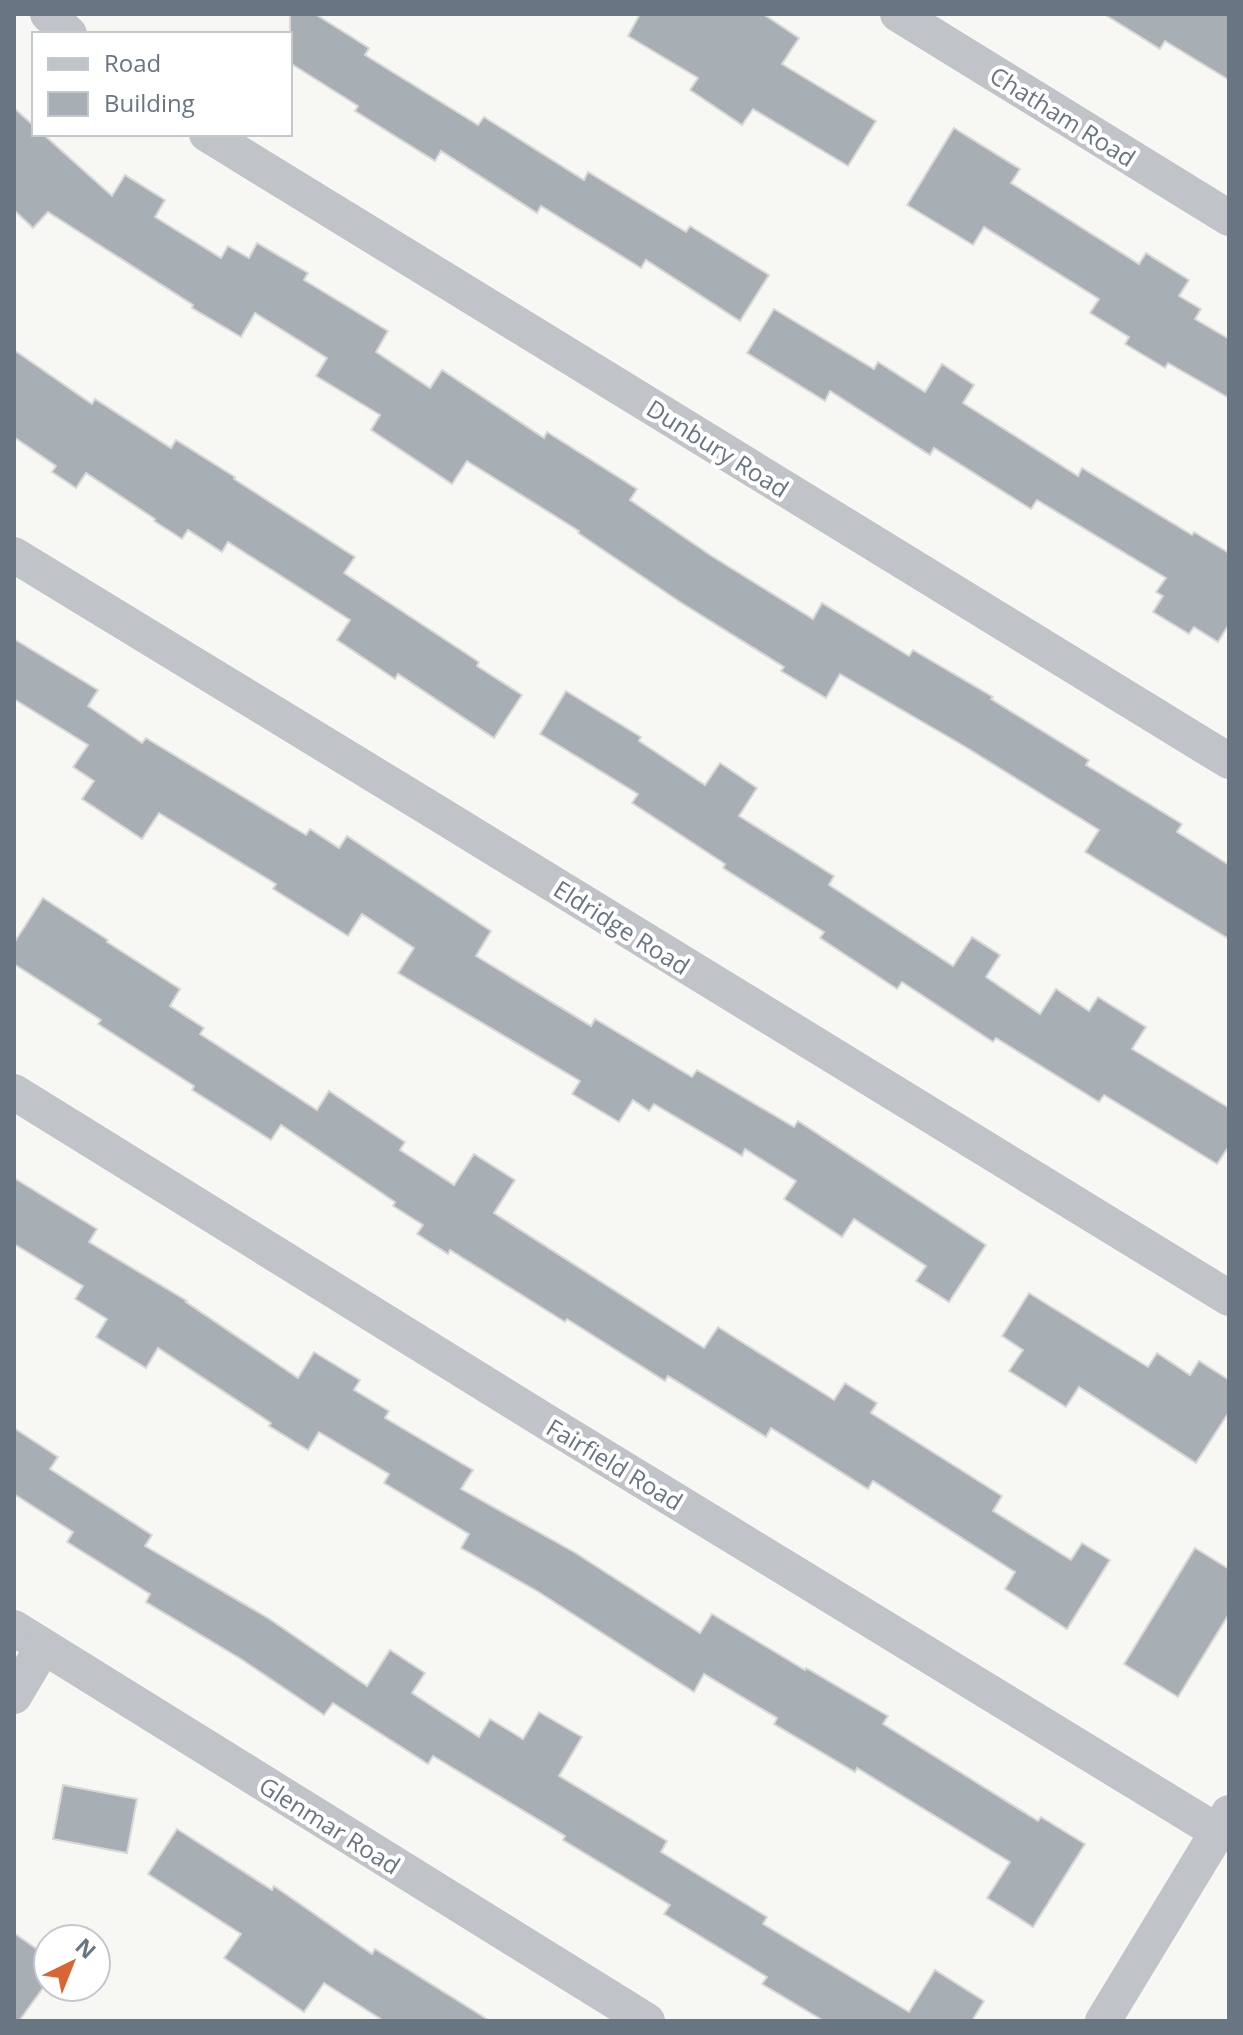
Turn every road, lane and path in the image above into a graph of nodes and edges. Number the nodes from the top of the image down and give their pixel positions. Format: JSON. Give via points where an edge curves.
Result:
{"nodes":[{"id":1,"x":48,"y":14,"type":"edge"},
{"id":2,"x":898,"y":14,"type":"edge"},
{"id":3,"x":67,"y":32,"type":"edge"},
{"id":4,"x":210,"y":136,"type":"edge"},
{"id":5,"x":1229,"y":218,"type":"edge"},
{"id":6,"x":14,"y":555,"type":"edge"},
{"id":7,"x":1229,"y":761,"type":"edge"},
{"id":8,"x":14,"y":1092,"type":"edge"},
{"id":9,"x":1229,"y":1298,"type":"edge"},
{"id":10,"x":29,"y":1637,"type":"edge"},
{"id":11,"x":14,"y":1696,"type":"edge"},
{"id":12,"x":1223,"y":1822,"type":"edge"},
{"id":13,"x":647,"y":2021,"type":"edge"},
{"id":14,"x":1103,"y":2021,"type":"edge"}],
"edges":[{"from":1,"to":3,"type":"street"},
{"from":2,"to":5,"type":"street","name":"Chatham Road"},
{"from":4,"to":7,"type":"street","name":"Dunbury Road"},
{"from":6,"to":9,"type":"street","name":"Eldridge Road"},
{"from":8,"to":12,"type":"street","name":"Fairfield Road","via":[[545,1421]]},
{"from":10,"to":11,"type":"street"},
{"from":10,"to":13,"type":"street","name":"Glenmar Road"},
{"from":12,"to":14,"type":"street"}]}
